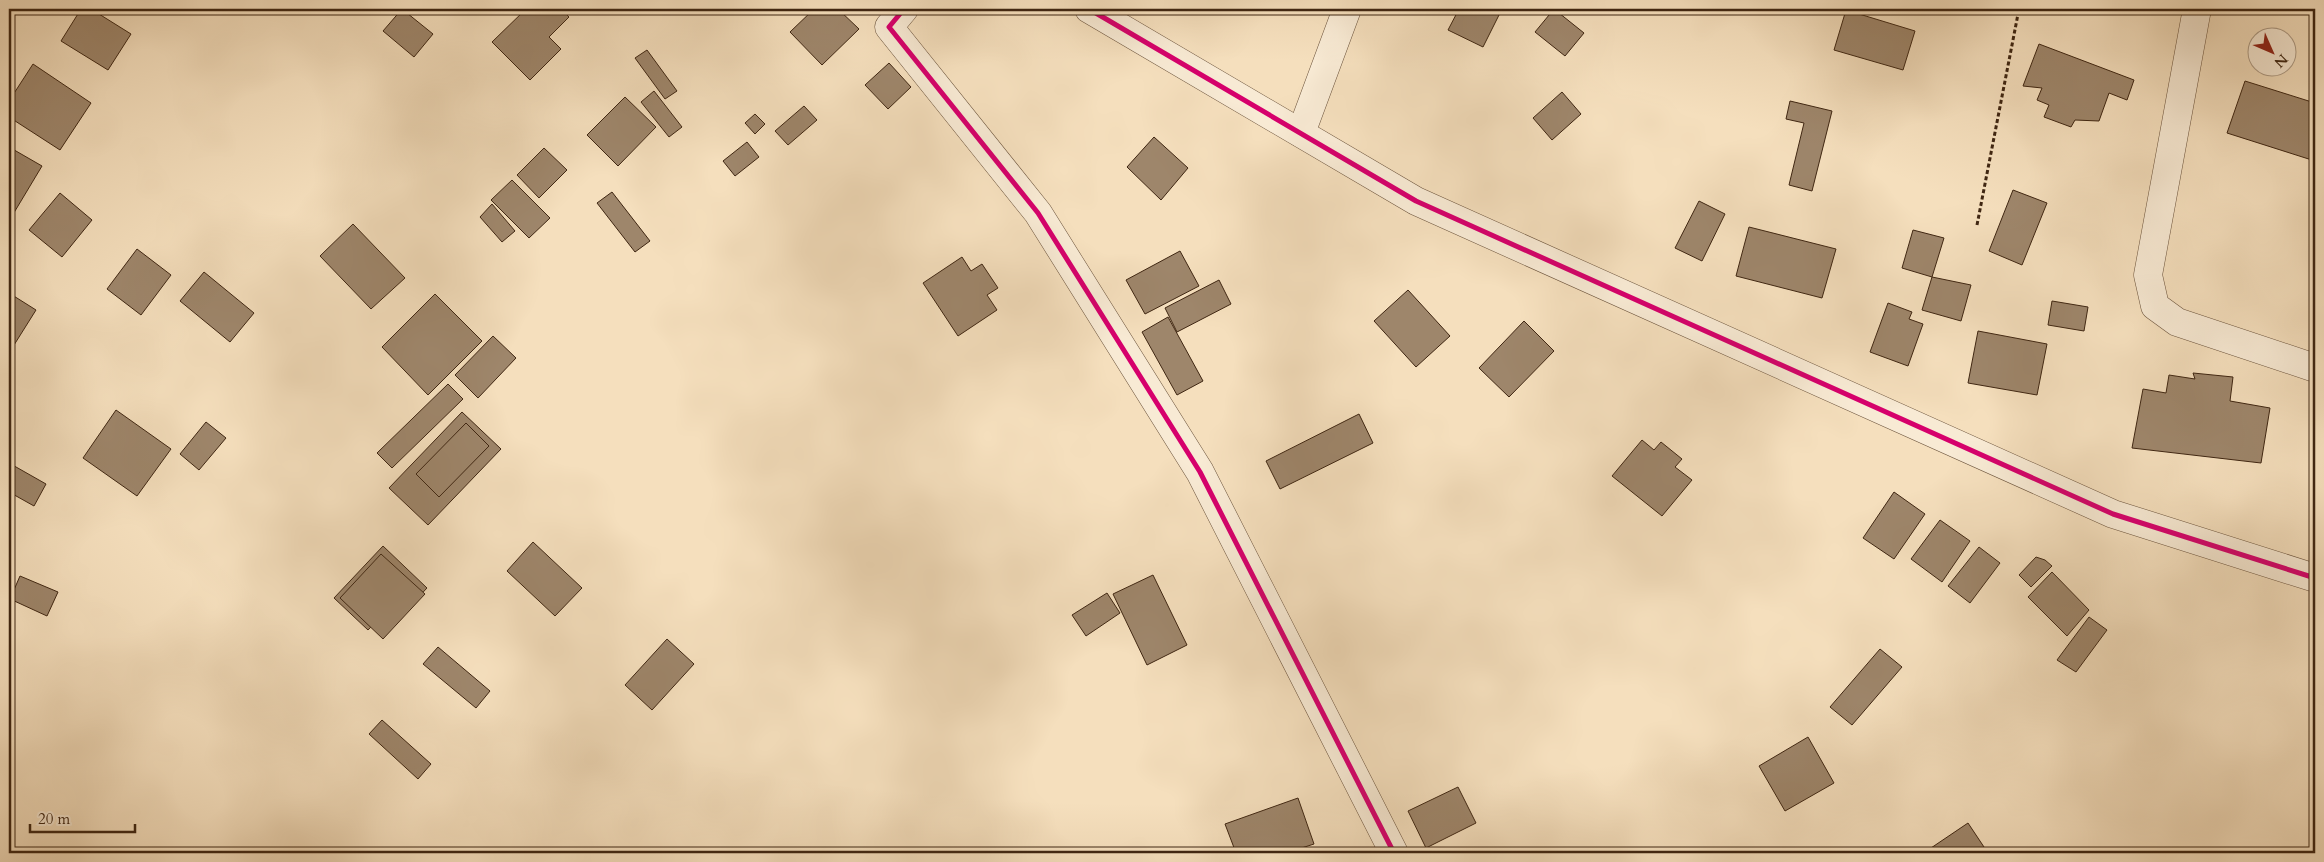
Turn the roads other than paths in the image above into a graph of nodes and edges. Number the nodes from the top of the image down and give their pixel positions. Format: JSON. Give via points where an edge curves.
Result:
{"nodes":[{"id":1,"x":904,"y":9,"type":"edge"},
{"id":2,"x":1089,"y":9,"type":"edge"},
{"id":3,"x":1347,"y":9,"type":"edge"},
{"id":4,"x":2197,"y":9,"type":"edge"},
{"id":5,"x":1301,"y":133,"type":"junction"},
{"id":6,"x":2315,"y":368,"type":"edge"},
{"id":7,"x":2315,"y":578,"type":"edge"},
{"id":8,"x":1394,"y":853,"type":"edge"}],
"edges":[{"from":1,"to":8,"type":"street","via":[[889,27],[1038,213],[1200,472]]},
{"from":2,"to":5,"type":"street"},
{"from":3,"to":5,"type":"street"},
{"from":4,"to":6,"type":"street","via":[[2148,275],[2155,306],[2177,322]]},
{"from":5,"to":7,"type":"street","via":[[1416,201],[2113,514]]}]}
